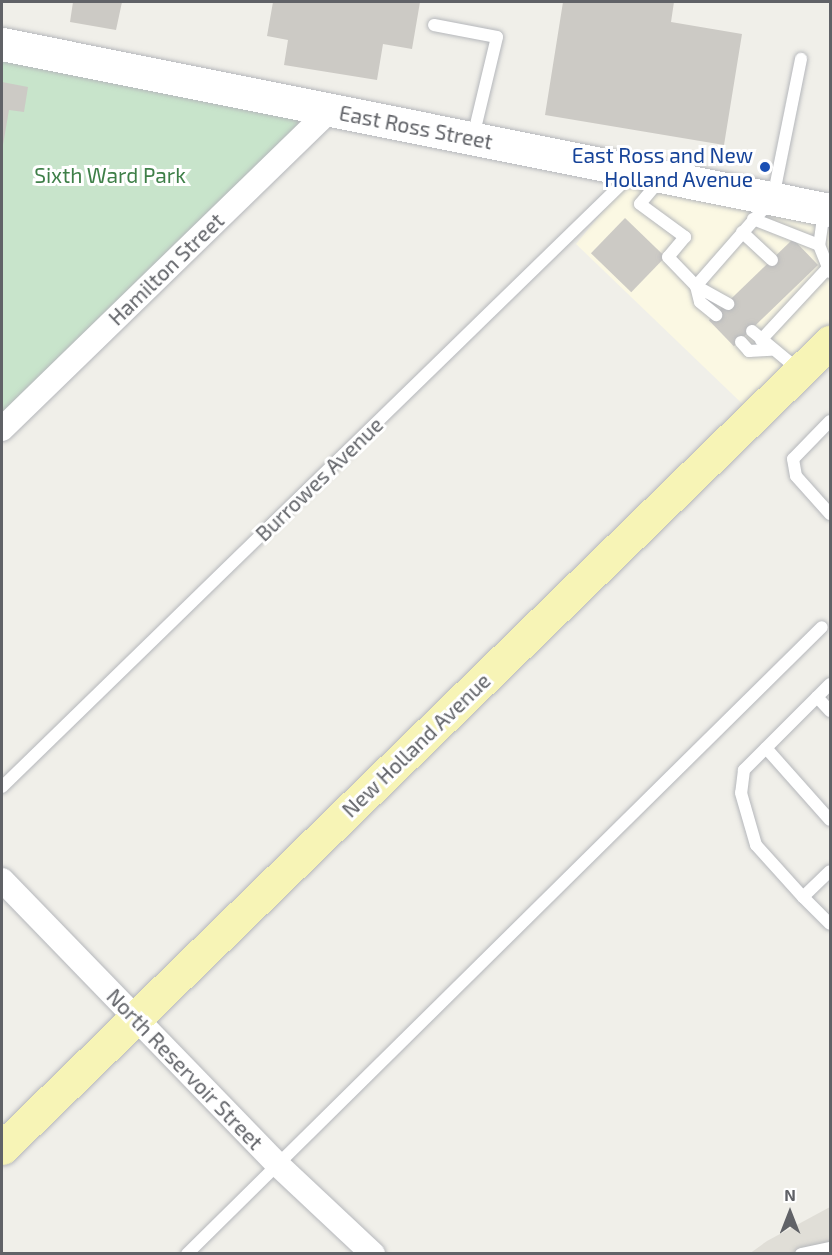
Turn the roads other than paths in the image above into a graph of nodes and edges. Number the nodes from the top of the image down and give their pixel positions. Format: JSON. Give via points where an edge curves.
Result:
{"nodes":[{"id":1,"x":434,"y":25,"type":"dead end"},
{"id":2,"x":2,"y":44,"type":"edge"},
{"id":3,"x":801,"y":59,"type":"dead end"},
{"id":4,"x":330,"y":110,"type":"junction"},
{"id":5,"x":473,"y":138,"type":"junction"},
{"id":6,"x":649,"y":174,"type":"junction"},
{"id":7,"x":763,"y":209,"type":"junction"},
{"id":8,"x":828,"y":210,"type":"edge"},
{"id":9,"x":742,"y":232,"type":"junction"},
{"id":10,"x":819,"y":245,"type":"junction"},
{"id":11,"x":772,"y":260,"type":"dead end"},
{"id":12,"x":829,"y":270,"type":"edge"},
{"id":13,"x":696,"y":286,"type":"junction"},
{"id":14,"x":728,"y":304,"type":"dead end"},
{"id":15,"x":717,"y":315,"type":"dead end"},
{"id":16,"x":741,"y":342,"type":"dead end"},
{"id":17,"x":831,"y":342,"type":"edge"},
{"id":18,"x":771,"y":350,"type":"junction"},
{"id":19,"x":801,"y":371,"type":"junction"},
{"id":20,"x":831,"y":421,"type":"edge"},
{"id":21,"x":2,"y":429,"type":"edge"},
{"id":22,"x":831,"y":514,"type":"edge"},
{"id":23,"x":822,"y":627,"type":"dead end"},
{"id":24,"x":831,"y":684,"type":"edge"},
{"id":25,"x":817,"y":697,"type":"junction"},
{"id":26,"x":831,"y":711,"type":"edge"},
{"id":27,"x":766,"y":748,"type":"junction"},
{"id":28,"x":2,"y":787,"type":"edge"},
{"id":29,"x":831,"y":820,"type":"edge"},
{"id":30,"x":831,"y":871,"type":"edge"},
{"id":31,"x":2,"y":880,"type":"edge"},
{"id":32,"x":803,"y":897,"type":"junction"},
{"id":33,"x":831,"y":924,"type":"edge"},
{"id":34,"x":135,"y":1018,"type":"junction"},
{"id":35,"x":2,"y":1148,"type":"edge"},
{"id":36,"x":277,"y":1164,"type":"junction"},
{"id":37,"x":831,"y":1248,"type":"edge"},
{"id":38,"x":188,"y":1254,"type":"edge"},
{"id":39,"x":374,"y":1254,"type":"edge"},
{"id":40,"x":801,"y":1254,"type":"edge"}],
"edges":[{"from":1,"to":5,"type":"lane","via":[[497,37]]},
{"from":2,"to":4,"type":"street","name":"East Ross Street"},
{"from":3,"to":7,"type":"lane"},
{"from":4,"to":5,"type":"street","name":"East Ross Street"},
{"from":4,"to":21,"type":"street","name":"Hamilton Street"},
{"from":5,"to":6,"type":"street","name":"East Ross Street"},
{"from":6,"to":7,"type":"street","name":"East Ross Street"},
{"from":6,"to":13,"type":"lane","via":[[640,204],[685,237],[668,257]]},
{"from":6,"to":28,"type":"lane","name":"Burrowes Avenue"},
{"from":7,"to":8,"type":"street","name":"East Ross Street"},
{"from":7,"to":9,"type":"lane"},
{"from":7,"to":10,"type":"lane"},
{"from":8,"to":10,"type":"lane"},
{"from":9,"to":11,"type":"lane"},
{"from":9,"to":13,"type":"lane"},
{"from":10,"to":12,"type":"lane"},
{"from":12,"to":18,"type":"lane","via":[[802,287],[757,335]]},
{"from":13,"to":14,"type":"lane"},
{"from":13,"to":15,"type":"lane","via":[[700,302]]},
{"from":16,"to":18,"type":"lane","via":[[749,351]]},
{"from":17,"to":19,"type":"main road","name":"New Holland Avenue"},
{"from":18,"to":19,"type":"lane"},
{"from":19,"to":34,"type":"main road","name":"New Holland Avenue"},
{"from":20,"to":22,"type":"lane","via":[[793,459],[796,476]]},
{"from":23,"to":36,"type":"lane"},
{"from":24,"to":25,"type":"lane"},
{"from":25,"to":26,"type":"lane"},
{"from":25,"to":27,"type":"lane"},
{"from":27,"to":29,"type":"lane"},
{"from":27,"to":32,"type":"lane","via":[[744,770],[741,793],[756,845]]},
{"from":30,"to":32,"type":"lane"},
{"from":31,"to":34,"type":"street","name":"North Reservoir Street"},
{"from":32,"to":33,"type":"lane"},
{"from":34,"to":35,"type":"main road","name":"New Holland Avenue"},
{"from":34,"to":36,"type":"street","name":"North Reservoir Street"},
{"from":36,"to":38,"type":"lane"},
{"from":36,"to":39,"type":"street","name":"North Reservoir Street"},
{"from":37,"to":40,"type":"lane"}]}
